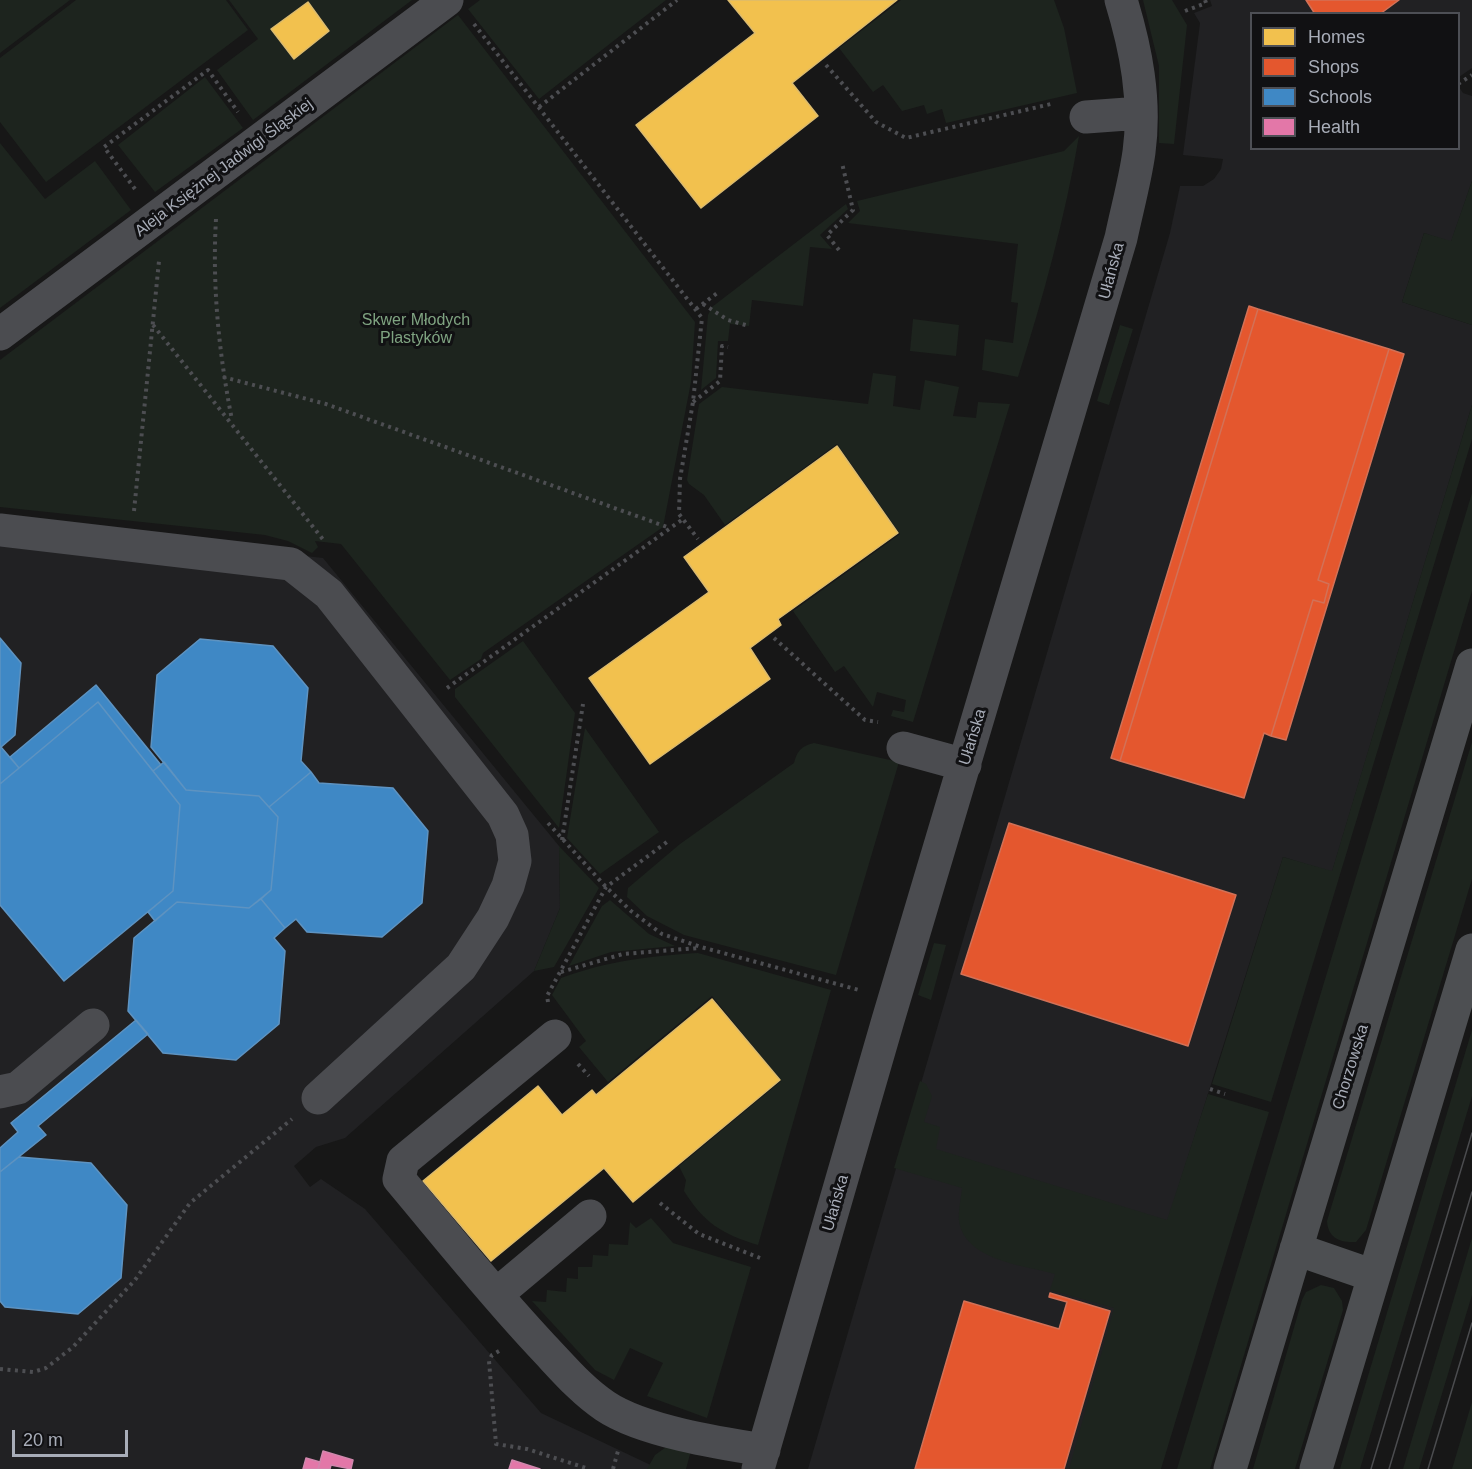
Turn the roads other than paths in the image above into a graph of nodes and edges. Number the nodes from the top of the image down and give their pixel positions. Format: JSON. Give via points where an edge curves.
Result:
{"nodes":[{"id":1,"x":1121,"y":0,"type":"edge"},
{"id":2,"x":458,"y":9,"type":"edge"},
{"id":3,"x":1141,"y":113,"type":"junction"},
{"id":4,"x":1086,"y":117,"type":"dead end"},
{"id":5,"x":0,"y":334,"type":"edge"},
{"id":6,"x":0,"y":530,"type":"edge"},
{"id":7,"x":1472,"y":665,"type":"edge"},
{"id":8,"x":895,"y":736,"type":"road end"},
{"id":9,"x":965,"y":765,"type":"junction"},
{"id":10,"x":1472,"y":950,"type":"edge"},
{"id":11,"x":93,"y":1025,"type":"dead end"},
{"id":12,"x":555,"y":1036,"type":"road end"},
{"id":13,"x":0,"y":1092,"type":"edge"},
{"id":14,"x":318,"y":1098,"type":"road end"},
{"id":15,"x":591,"y":1216,"type":"dead end"},
{"id":16,"x":1296,"y":1249,"type":"junction"},
{"id":17,"x":1374,"y":1276,"type":"junction"},
{"id":18,"x":497,"y":1294,"type":"junction"},
{"id":19,"x":761,"y":1460,"type":"edge"},
{"id":20,"x":1230,"y":1469,"type":"edge"},
{"id":21,"x":1316,"y":1469,"type":"edge"}],
"edges":[{"from":1,"to":3,"type":"street","name":"Ułańska","via":[[1133,39]]},
{"from":2,"to":5,"type":"street","name":"Aleja Księżnej Jadwigi Śląskiej","via":[[260,142]]},
{"from":3,"to":4,"type":"street"},
{"from":3,"to":9,"type":"street","name":"Ułańska","via":[[1131,196],[1111,278]]},
{"from":6,"to":14,"type":"street","via":[[291,564],[328,594],[503,815],[512,835],[515,861],[493,918],[461,967]]},
{"from":7,"to":16,"type":"main road","name":"Chorzowska"},
{"from":8,"to":9,"type":"street"},
{"from":9,"to":19,"type":"street","name":"Ułańska"},
{"from":10,"to":17,"type":"main road"},
{"from":11,"to":13,"type":"street","via":[[18,1088]]},
{"from":12,"to":18,"type":"street","via":[[403,1161],[399,1179]]},
{"from":15,"to":18,"type":"street"},
{"from":16,"to":17,"type":"main road"},
{"from":16,"to":20,"type":"main road","name":"Chorzowska"},
{"from":17,"to":21,"type":"main road"},
{"from":18,"to":19,"type":"street","via":[[575,1381],[606,1407]]}]}
